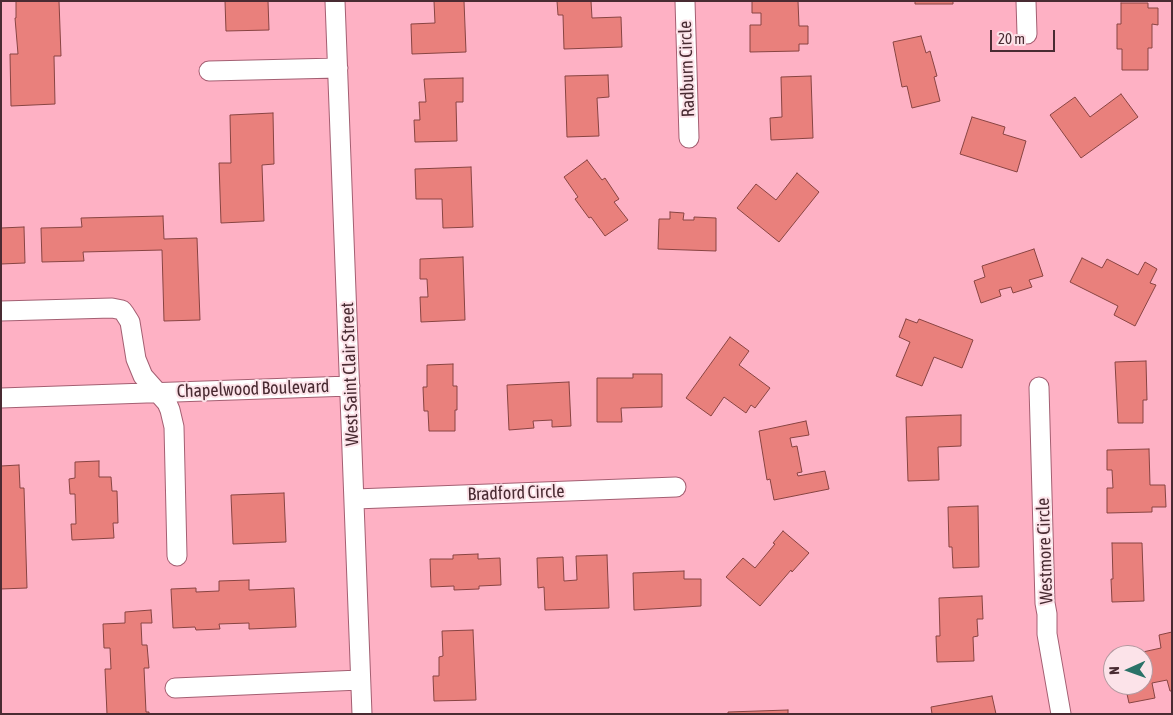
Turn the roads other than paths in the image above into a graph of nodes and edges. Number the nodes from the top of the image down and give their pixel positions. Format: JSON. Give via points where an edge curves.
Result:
{"nodes":[{"id":1,"x":335,"y":1,"type":"edge"},
{"id":2,"x":685,"y":1,"type":"edge"},
{"id":3,"x":1026,"y":1,"type":"edge"},
{"id":4,"x":1026,"y":34,"type":"dead end"},
{"id":5,"x":338,"y":68,"type":"junction"},
{"id":6,"x":209,"y":72,"type":"dead end"},
{"id":7,"x":690,"y":138,"type":"dead end"},
{"id":8,"x":1,"y":311,"type":"edge"},
{"id":9,"x":350,"y":386,"type":"junction"},
{"id":10,"x":1039,"y":387,"type":"dead end"},
{"id":11,"x":157,"y":392,"type":"junction"},
{"id":12,"x":1,"y":398,"type":"edge"},
{"id":13,"x":676,"y":487,"type":"dead end"},
{"id":14,"x":355,"y":499,"type":"junction"},
{"id":15,"x":177,"y":556,"type":"dead end"},
{"id":16,"x":360,"y":680,"type":"junction"},
{"id":17,"x":175,"y":688,"type":"dead end"},
{"id":18,"x":362,"y":714,"type":"edge"},
{"id":19,"x":1061,"y":714,"type":"edge"}],
"edges":[{"from":1,"to":5,"type":"street","name":"West Saint Clair Street"},
{"from":2,"to":7,"type":"street","name":"Radburn Circle"},
{"from":3,"to":4,"type":"street"},
{"from":5,"to":6,"type":"street"},
{"from":5,"to":9,"type":"street","name":"West Saint Clair Street"},
{"from":8,"to":11,"type":"street","via":[[122,310],[130,322],[136,359],[143,376]]},
{"from":9,"to":11,"type":"street","name":"Chapelwood Boulevard"},
{"from":9,"to":14,"type":"street","name":"West Saint Clair Street"},
{"from":10,"to":19,"type":"street","name":"Westmore Circle","via":[[1045,603]]},
{"from":11,"to":12,"type":"street","name":"Chapelwood Boulevard"},
{"from":11,"to":15,"type":"street","name":"Chapelwood Boulevard","via":[[167,403],[174,427]]},
{"from":13,"to":14,"type":"street","name":"Bradford Circle"},
{"from":14,"to":16,"type":"street","name":"West Saint Clair Street"},
{"from":16,"to":17,"type":"street"},
{"from":16,"to":18,"type":"street","name":"West Saint Clair Street"}]}
